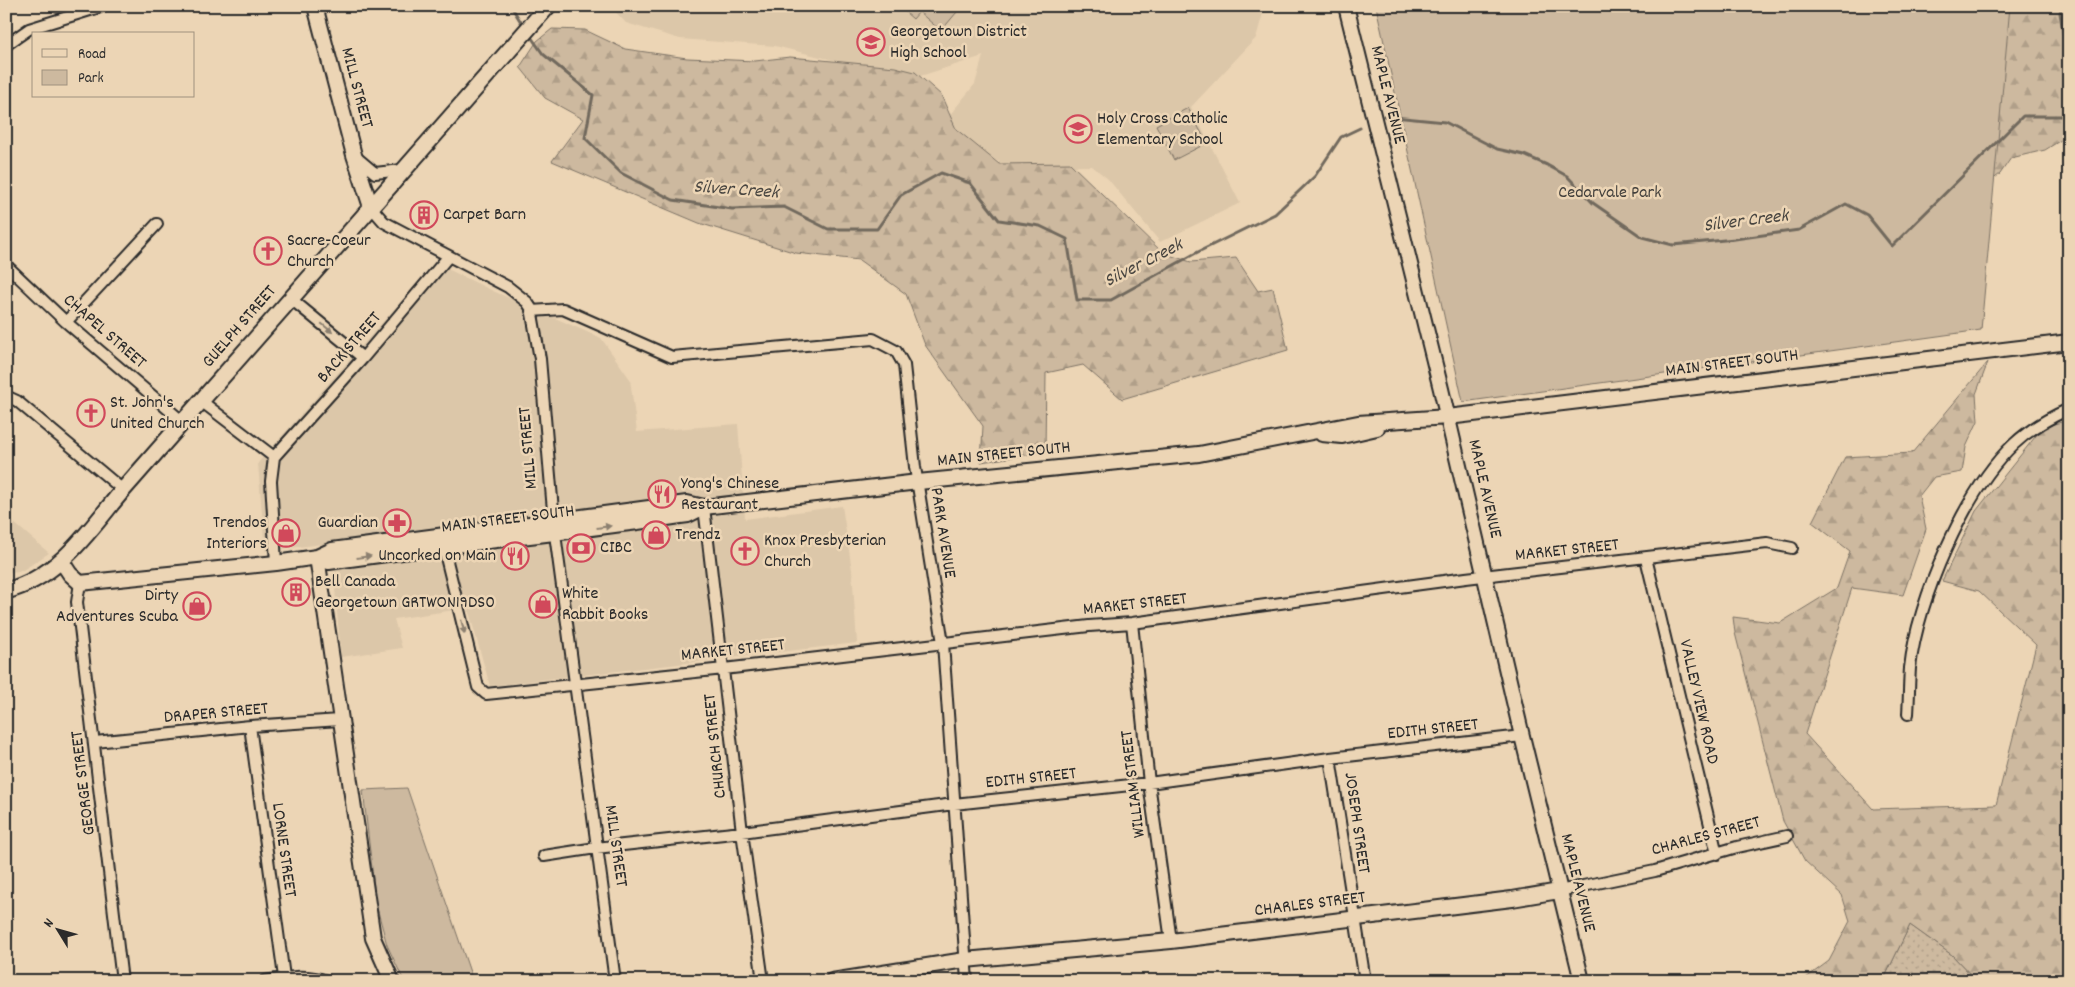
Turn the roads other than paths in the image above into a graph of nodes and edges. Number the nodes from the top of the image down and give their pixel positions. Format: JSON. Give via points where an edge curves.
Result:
{"nodes":[{"id":1,"x":103,"y":6,"type":"edge"},
{"id":2,"x":315,"y":6,"type":"edge"},
{"id":3,"x":1346,"y":6,"type":"edge"},
{"id":4,"x":545,"y":9,"type":"edge"},
{"id":5,"x":6,"y":45,"type":"edge"},
{"id":6,"x":354,"y":155,"type":"junction"},
{"id":7,"x":402,"y":170,"type":"junction"},
{"id":8,"x":371,"y":207,"type":"junction"},
{"id":9,"x":156,"y":224,"type":"dead end"},
{"id":10,"x":448,"y":257,"type":"junction"},
{"id":11,"x":6,"y":265,"type":"edge"},
{"id":12,"x":290,"y":298,"type":"junction"},
{"id":13,"x":532,"y":311,"type":"junction"},
{"id":14,"x":66,"y":322,"type":"junction"},
{"id":15,"x":2069,"y":342,"type":"edge"},
{"id":16,"x":363,"y":358,"type":"junction"},
{"id":17,"x":6,"y":396,"type":"edge"},
{"id":18,"x":201,"y":401,"type":"junction"},
{"id":19,"x":2069,"y":409,"type":"edge"},
{"id":20,"x":1448,"y":417,"type":"junction"},
{"id":21,"x":183,"y":422,"type":"junction"},
{"id":22,"x":274,"y":457,"type":"junction"},
{"id":23,"x":918,"y":482,"type":"junction"},
{"id":24,"x":123,"y":490,"type":"junction"},
{"id":25,"x":704,"y":507,"type":"junction"},
{"id":26,"x":555,"y":528,"type":"junction"},
{"id":27,"x":441,"y":541,"type":"junction"},
{"id":28,"x":1792,"y":548,"type":"dead end"},
{"id":29,"x":316,"y":557,"type":"junction"},
{"id":30,"x":1646,"y":558,"type":"junction"},
{"id":31,"x":62,"y":562,"type":"junction"},
{"id":32,"x":276,"y":563,"type":"junction"},
{"id":33,"x":1486,"y":576,"type":"junction"},
{"id":34,"x":80,"y":583,"type":"junction"},
{"id":35,"x":6,"y":591,"type":"edge"},
{"id":36,"x":1132,"y":623,"type":"junction"},
{"id":37,"x":943,"y":643,"type":"junction"},
{"id":38,"x":724,"y":669,"type":"junction"},
{"id":39,"x":576,"y":684,"type":"junction"},
{"id":40,"x":1908,"y":714,"type":"dead end"},
{"id":41,"x":340,"y":720,"type":"junction"},
{"id":42,"x":250,"y":726,"type":"junction"},
{"id":43,"x":1522,"y":736,"type":"junction"},
{"id":44,"x":95,"y":742,"type":"junction"},
{"id":45,"x":1330,"y":758,"type":"junction"},
{"id":46,"x":1149,"y":783,"type":"junction"},
{"id":47,"x":954,"y":804,"type":"junction"},
{"id":48,"x":742,"y":832,"type":"junction"},
{"id":49,"x":1787,"y":836,"type":"dead end"},
{"id":50,"x":596,"y":848,"type":"junction"},
{"id":51,"x":1717,"y":854,"type":"junction"},
{"id":52,"x":544,"y":856,"type":"dead end"},
{"id":53,"x":1559,"y":891,"type":"junction"},
{"id":54,"x":1354,"y":918,"type":"junction"},
{"id":55,"x":1170,"y":941,"type":"junction"},
{"id":56,"x":965,"y":960,"type":"junction"},
{"id":57,"x":284,"y":977,"type":"junction"},
{"id":58,"x":122,"y":981,"type":"edge"},
{"id":59,"x":265,"y":981,"type":"edge"},
{"id":60,"x":327,"y":981,"type":"edge"},
{"id":61,"x":392,"y":981,"type":"edge"},
{"id":62,"x":615,"y":981,"type":"edge"},
{"id":63,"x":762,"y":981,"type":"edge"},
{"id":64,"x":832,"y":981,"type":"edge"},
{"id":65,"x":967,"y":981,"type":"edge"},
{"id":66,"x":1365,"y":981,"type":"edge"},
{"id":67,"x":1582,"y":981,"type":"edge"}],
"edges":[{"from":1,"to":5,"type":"street","via":[[29,29]]},
{"from":2,"to":6,"type":"main road","name":"MILL STREET"},
{"from":3,"to":20,"type":"main road","name":"MAPLE AVENUE"},
{"from":4,"to":7,"type":"main road","name":"GUELPH STREET"},
{"from":6,"to":7,"type":"street","via":[[375,173]]},
{"from":6,"to":8,"type":"main road","name":"MILL STREET"},
{"from":7,"to":8,"type":"main road","name":"GUELPH STREET"},
{"from":8,"to":10,"type":"street","name":"MILL STREET","via":[[384,222]]},
{"from":8,"to":12,"type":"main road","name":"GUELPH STREET"},
{"from":9,"to":14,"type":"street"},
{"from":10,"to":13,"type":"street","name":"MILL STREET","via":[[508,287],[527,302]]},
{"from":10,"to":16,"type":"street","name":"BACK STREET"},
{"from":11,"to":14,"type":"street","name":"CHAPEL STREET"},
{"from":12,"to":16,"type":"street","one_way":true},
{"from":12,"to":18,"type":"main road","name":"GUELPH STREET"},
{"from":13,"to":23,"type":"street","name":"PARK AVENUE","via":[[563,309],[672,357],[873,339],[896,351],[904,365]]},
{"from":13,"to":26,"type":"street","name":"MILL STREET","via":[[545,407]]},
{"from":14,"to":21,"type":"street","name":"CHAPEL STREET"},
{"from":15,"to":20,"type":"main road","name":"MAIN STREET SOUTH"},
{"from":16,"to":22,"type":"street","name":"BACK STREET"},
{"from":17,"to":24,"type":"street","via":[[17,401]]},
{"from":18,"to":21,"type":"main road","name":"GUELPH STREET"},
{"from":18,"to":22,"type":"street"},
{"from":19,"to":40,"type":"street","via":[[2041,423],[2014,444],[1969,503],[1924,607],[1910,667]]},
{"from":20,"to":23,"type":"main road","name":"MAIN STREET SOUTH","via":[[1400,419],[1342,436],[1306,433],[1199,454]]},
{"from":20,"to":33,"type":"main road","name":"MAPLE AVENUE"},
{"from":21,"to":24,"type":"main road","name":"GUELPH STREET"},
{"from":22,"to":32,"type":"street","via":[[271,481]]},
{"from":23,"to":25,"type":"main road","name":"MAIN STREET SOUTH"},
{"from":23,"to":37,"type":"street","name":"PARK AVENUE"},
{"from":24,"to":31,"type":"main road","name":"GUELPH STREET"},
{"from":25,"to":26,"type":"main road","name":"MAIN STREET SOUTH","via":[[687,503]]},
{"from":25,"to":38,"type":"street","name":"CHURCH STREET"},
{"from":26,"to":27,"type":"main road","name":"MAIN STREET SOUTH"},
{"from":26,"to":39,"type":"street","name":"MILL STREET"},
{"from":27,"to":29,"type":"main road","name":"MAIN STREET SOUTH","via":[[332,550]]},
{"from":27,"to":39,"type":"street","name":"MARKET STREET","one_way":true,"via":[[478,688],[482,692]]},
{"from":28,"to":30,"type":"street","name":"MARKET STREET","via":[[1767,543]]},
{"from":29,"to":32,"type":"main road","name":"MAIN STREET SOUTH"},
{"from":29,"to":41,"type":"main road"},
{"from":30,"to":33,"type":"street","name":"MARKET STREET"},
{"from":30,"to":51,"type":"street","name":"VALLEY VIEW ROAD"},
{"from":31,"to":34,"type":"main road"},
{"from":31,"to":35,"type":"main road","name":"GUELPH STREET","via":[[34,581]]},
{"from":32,"to":34,"type":"main road","name":"MAIN STREET SOUTH"},
{"from":33,"to":36,"type":"street","name":"MARKET STREET"},
{"from":33,"to":43,"type":"main road","name":"MAPLE AVENUE"},
{"from":34,"to":44,"type":"street","name":"GEORGE STREET","via":[[77,602]]},
{"from":36,"to":37,"type":"street","name":"MARKET STREET"},
{"from":36,"to":46,"type":"street","name":"WILLIAM STREET"},
{"from":37,"to":38,"type":"street","name":"MARKET STREET"},
{"from":37,"to":47,"type":"street","name":"PARK AVENUE"},
{"from":38,"to":39,"type":"street","name":"MARKET STREET"},
{"from":38,"to":48,"type":"street","name":"CHURCH STREET"},
{"from":39,"to":50,"type":"street","name":"MILL STREET"},
{"from":41,"to":42,"type":"street","name":"DRAPER STREET"},
{"from":41,"to":61,"type":"main road","via":[[373,938]]},
{"from":42,"to":44,"type":"street","name":"DRAPER STREET"},
{"from":42,"to":57,"type":"street","name":"LORNE STREET"},
{"from":43,"to":45,"type":"street","name":"EDITH STREET"},
{"from":43,"to":53,"type":"main road","name":"MAPLE AVENUE"},
{"from":44,"to":58,"type":"street","name":"GEORGE STREET"},
{"from":45,"to":46,"type":"street","name":"EDITH STREET"},
{"from":45,"to":54,"type":"street","name":"JOSEPH STREET"},
{"from":46,"to":47,"type":"street","name":"EDITH STREET"},
{"from":46,"to":55,"type":"street","name":"WILLIAM STREET"},
{"from":47,"to":48,"type":"street","name":"EDITH STREET"},
{"from":47,"to":56,"type":"street","name":"PARK AVENUE"},
{"from":48,"to":50,"type":"street","name":"EDITH STREET"},
{"from":48,"to":63,"type":"street","name":"CHURCH STREET"},
{"from":49,"to":51,"type":"street","name":"CHARLES STREET"},
{"from":50,"to":52,"type":"street","name":"EDITH STREET"},
{"from":50,"to":62,"type":"street","name":"MILL STREET"},
{"from":51,"to":53,"type":"street","name":"CHARLES STREET"},
{"from":53,"to":54,"type":"main road","name":"CHARLES STREET"},
{"from":53,"to":67,"type":"main road","name":"MAPLE AVENUE"},
{"from":54,"to":55,"type":"main road","name":"CHARLES STREET"},
{"from":54,"to":66,"type":"street","name":"JOSEPH STREET"},
{"from":55,"to":56,"type":"main road","name":"CHARLES STREET"},
{"from":56,"to":64,"type":"main road","name":"CHARLES STREET"},
{"from":56,"to":65,"type":"street","name":"PARK AVENUE"},
{"from":57,"to":59,"type":"street"},
{"from":57,"to":60,"type":"street","via":[[315,977]]}]}
